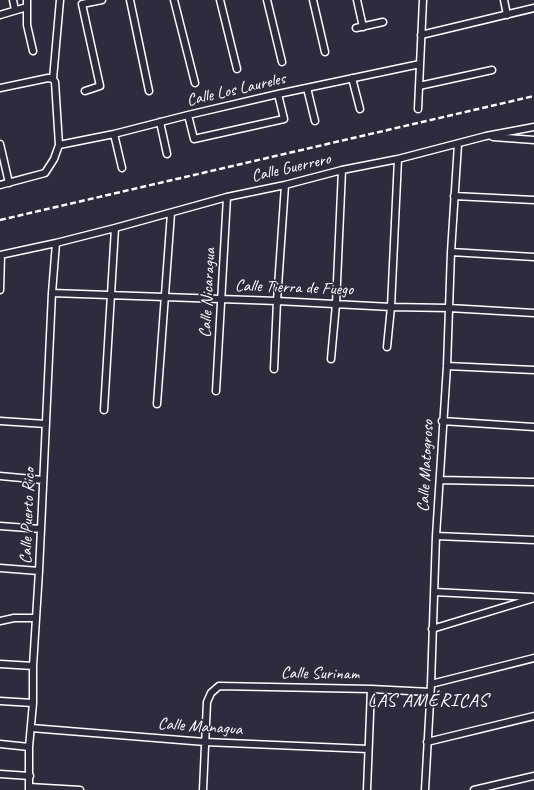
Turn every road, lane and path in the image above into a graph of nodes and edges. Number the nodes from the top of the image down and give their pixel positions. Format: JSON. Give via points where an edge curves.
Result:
{"nodes":[{"id":1,"x":13,"y":0,"type":"edge"},
{"id":2,"x":27,"y":0,"type":"edge"},
{"id":3,"x":60,"y":0,"type":"edge"},
{"id":4,"x":102,"y":0,"type":"edge"},
{"id":5,"x":130,"y":0,"type":"edge"},
{"id":6,"x":174,"y":0,"type":"edge"},
{"id":7,"x":220,"y":0,"type":"edge"},
{"id":8,"x":267,"y":0,"type":"edge"},
{"id":9,"x":313,"y":0,"type":"edge"},
{"id":10,"x":357,"y":0,"type":"edge"},
{"id":11,"x":422,"y":0,"type":"edge"},
{"id":12,"x":504,"y":0,"type":"edge"},
{"id":13,"x":86,"y":2,"type":"edge"},
{"id":14,"x":27,"y":7,"type":"junction"},
{"id":15,"x":534,"y":8,"type":"edge"},
{"id":16,"x":15,"y":10,"type":"junction"},
{"id":17,"x":0,"y":15,"type":"edge"},
{"id":18,"x":507,"y":15,"type":"junction"},
{"id":19,"x":383,"y":22,"type":"dead end"},
{"id":20,"x":421,"y":35,"type":"junction"},
{"id":21,"x":33,"y":51,"type":"dead end"},
{"id":22,"x":325,"y":52,"type":"dead end"},
{"id":23,"x":282,"y":62,"type":"dead end"},
{"id":24,"x":420,"y":64,"type":"junction"},
{"id":25,"x":237,"y":69,"type":"dead end"},
{"id":26,"x":492,"y":70,"type":"dead end"},
{"id":27,"x":50,"y":78,"type":"junction"},
{"id":28,"x":352,"y":78,"type":"junction"},
{"id":29,"x":195,"y":82,"type":"dead end"},
{"id":30,"x":419,"y":86,"type":"junction"},
{"id":31,"x":0,"y":88,"type":"edge"},
{"id":32,"x":307,"y":88,"type":"junction"},
{"id":33,"x":85,"y":91,"type":"dead end"},
{"id":34,"x":150,"y":91,"type":"dead end"},
{"id":35,"x":278,"y":94,"type":"junction"},
{"id":36,"x":360,"y":109,"type":"dead end"},
{"id":37,"x":418,"y":109,"type":"dead end"},
{"id":38,"x":188,"y":115,"type":"junction"},
{"id":39,"x":315,"y":121,"type":"dead end"},
{"id":40,"x":160,"y":122,"type":"junction"},
{"id":41,"x":534,"y":127,"type":"edge"},
{"id":42,"x":114,"y":134,"type":"junction"},
{"id":43,"x":486,"y":136,"type":"junction"},
{"id":44,"x":534,"y":140,"type":"edge"},
{"id":45,"x":0,"y":144,"type":"edge"},
{"id":46,"x":458,"y":144,"type":"junction"},
{"id":47,"x":59,"y":145,"type":"junction"},
{"id":48,"x":167,"y":154,"type":"dead end"},
{"id":49,"x":398,"y":158,"type":"junction"},
{"id":50,"x":122,"y":168,"type":"dead end"},
{"id":51,"x":342,"y":170,"type":"junction"},
{"id":52,"x":9,"y":183,"type":"junction"},
{"id":53,"x":0,"y":185,"type":"edge"},
{"id":54,"x":285,"y":185,"type":"junction"},
{"id":55,"x":454,"y":196,"type":"junction"},
{"id":56,"x":227,"y":197,"type":"junction"},
{"id":57,"x":534,"y":200,"type":"edge"},
{"id":58,"x":171,"y":212,"type":"junction"},
{"id":59,"x":114,"y":228,"type":"junction"},
{"id":60,"x":56,"y":243,"type":"junction"},
{"id":61,"x":450,"y":252,"type":"junction"},
{"id":62,"x":1,"y":255,"type":"edge"},
{"id":63,"x":534,"y":257,"type":"edge"},
{"id":64,"x":0,"y":290,"type":"edge"},
{"id":65,"x":52,"y":293,"type":"junction"},
{"id":66,"x":111,"y":295,"type":"junction"},
{"id":67,"x":164,"y":297,"type":"junction"},
{"id":68,"x":221,"y":299,"type":"junction"},
{"id":69,"x":277,"y":301,"type":"junction"},
{"id":70,"x":336,"y":304,"type":"junction"},
{"id":71,"x":390,"y":307,"type":"junction"},
{"id":72,"x":449,"y":308,"type":"junction"},
{"id":73,"x":534,"y":313,"type":"edge"},
{"id":74,"x":387,"y":347,"type":"dead end"},
{"id":75,"x":331,"y":359,"type":"dead end"},
{"id":76,"x":447,"y":366,"type":"junction"},
{"id":77,"x":274,"y":369,"type":"dead end"},
{"id":78,"x":534,"y":370,"type":"edge"},
{"id":79,"x":216,"y":391,"type":"dead end"},
{"id":80,"x":157,"y":404,"type":"dead end"},
{"id":81,"x":104,"y":410,"type":"dead end"},
{"id":82,"x":0,"y":421,"type":"edge"},
{"id":83,"x":442,"y":421,"type":"junction"},
{"id":84,"x":46,"y":424,"type":"junction"},
{"id":85,"x":534,"y":427,"type":"edge"},
{"id":86,"x":0,"y":476,"type":"edge"},
{"id":87,"x":43,"y":480,"type":"junction"},
{"id":88,"x":440,"y":480,"type":"junction"},
{"id":89,"x":534,"y":482,"type":"edge"},
{"id":90,"x":0,"y":526,"type":"edge"},
{"id":91,"x":41,"y":528,"type":"junction"},
{"id":92,"x":436,"y":536,"type":"junction"},
{"id":93,"x":534,"y":540,"type":"edge"},
{"id":94,"x":0,"y":568,"type":"edge"},
{"id":95,"x":40,"y":572,"type":"junction"},
{"id":96,"x":434,"y":592,"type":"junction"},
{"id":97,"x":534,"y":598,"type":"edge"},
{"id":98,"x":36,"y":618,"type":"junction"},
{"id":99,"x":0,"y":621,"type":"edge"},
{"id":100,"x":432,"y":629,"type":"junction"},
{"id":101,"x":534,"y":658,"type":"edge"},
{"id":102,"x":0,"y":664,"type":"edge"},
{"id":103,"x":33,"y":666,"type":"junction"},
{"id":104,"x":431,"y":684,"type":"junction"},
{"id":105,"x":371,"y":689,"type":"junction"},
{"id":106,"x":430,"y":692,"type":"junction"},
{"id":107,"x":0,"y":701,"type":"edge"},
{"id":108,"x":33,"y":703,"type":"junction"},
{"id":109,"x":534,"y":716,"type":"edge"},
{"id":110,"x":31,"y":728,"type":"junction"},
{"id":111,"x":205,"y":742,"type":"junction"},
{"id":112,"x":427,"y":742,"type":"junction"},
{"id":113,"x":0,"y":744,"type":"edge"},
{"id":114,"x":29,"y":747,"type":"junction"},
{"id":115,"x":368,"y":749,"type":"junction"},
{"id":116,"x":0,"y":774,"type":"edge"},
{"id":117,"x":30,"y":776,"type":"junction"},
{"id":118,"x":534,"y":776,"type":"edge"},
{"id":119,"x":29,"y":788,"type":"edge"},
{"id":120,"x":80,"y":790,"type":"edge"},
{"id":121,"x":203,"y":790,"type":"edge"},
{"id":122,"x":367,"y":790,"type":"edge"},
{"id":123,"x":425,"y":790,"type":"edge"},
{"id":124,"x":474,"y":790,"type":"edge"}],
"edges":[{"from":1,"to":16,"type":"street"},
{"from":2,"to":14,"type":"street"},
{"from":3,"to":27,"type":"street"},
{"from":4,"to":13,"type":"street"},
{"from":5,"to":34,"type":"street"},
{"from":6,"to":29,"type":"street"},
{"from":7,"to":25,"type":"street"},
{"from":8,"to":23,"type":"street"},
{"from":9,"to":22,"type":"street"},
{"from":10,"to":19,"type":"street","via":[[359,27]]},
{"from":11,"to":20,"type":"street"},
{"from":12,"to":18,"type":"street"},
{"from":13,"to":33,"type":"street","via":[[100,86]]},
{"from":14,"to":16,"type":"street"},
{"from":14,"to":21,"type":"street","via":[[27,25]]},
{"from":15,"to":18,"type":"street"},
{"from":16,"to":17,"type":"street"},
{"from":18,"to":20,"type":"street"},
{"from":20,"to":24,"type":"street"},
{"from":24,"to":28,"type":"street","name":"Calle Los Laureles"},
{"from":24,"to":30,"type":"street"},
{"from":26,"to":30,"type":"street"},
{"from":27,"to":31,"type":"street"},
{"from":27,"to":47,"type":"street","via":[[55,82]]},
{"from":28,"to":32,"type":"street","name":"Calle Los Laureles"},
{"from":28,"to":36,"type":"street"},
{"from":30,"to":37,"type":"street"},
{"from":32,"to":35,"type":"street","name":"Calle Los Laureles"},
{"from":32,"to":39,"type":"street"},
{"from":35,"to":38,"type":"street","name":"Calle Los Laureles"},
{"from":35,"to":38,"type":"street","via":[[284,119],[194,139]]},
{"from":38,"to":40,"type":"street","name":"Calle Los Laureles"},
{"from":40,"to":42,"type":"street","name":"Calle Los Laureles"},
{"from":40,"to":48,"type":"street"},
{"from":41,"to":43,"type":"street","name":"Calle Guerrero"},
{"from":42,"to":47,"type":"street","name":"Calle Los Laureles"},
{"from":42,"to":50,"type":"street"},
{"from":43,"to":44,"type":"street"},
{"from":43,"to":46,"type":"street","name":"Calle Guerrero"},
{"from":45,"to":52,"type":"street"},
{"from":46,"to":49,"type":"street","name":"Calle Guerrero"},
{"from":46,"to":55,"type":"street","name":"Calle Matogroso"},
{"from":47,"to":52,"type":"street","via":[[45,173]]},
{"from":49,"to":51,"type":"street","name":"Calle Guerrero"},
{"from":49,"to":71,"type":"street"},
{"from":51,"to":54,"type":"street","name":"Calle Guerrero"},
{"from":51,"to":70,"type":"street"},
{"from":52,"to":53,"type":"street"},
{"from":54,"to":56,"type":"street","name":"Calle Guerrero"},
{"from":54,"to":69,"type":"street"},
{"from":55,"to":57,"type":"street"},
{"from":55,"to":61,"type":"street","name":"Calle Matogroso"},
{"from":56,"to":58,"type":"street","name":"Calle Guerrero"},
{"from":56,"to":68,"type":"street","name":"Calle Nicaragua"},
{"from":58,"to":59,"type":"street","name":"Calle Guerrero"},
{"from":58,"to":67,"type":"street"},
{"from":59,"to":60,"type":"street","name":"Calle Guerrero"},
{"from":59,"to":66,"type":"street"},
{"from":60,"to":62,"type":"street","name":"Calle Guerrero"},
{"from":60,"to":65,"type":"street","name":"Calle Puerto Rico"},
{"from":61,"to":63,"type":"street"},
{"from":61,"to":72,"type":"street","name":"Calle Matogroso"},
{"from":62,"to":64,"type":"street"},
{"from":65,"to":66,"type":"street","name":"Calle Tierra de Fuego"},
{"from":65,"to":84,"type":"street","name":"Calle Puerto Rico"},
{"from":66,"to":67,"type":"street","name":"Calle Tierra de Fuego"},
{"from":66,"to":81,"type":"street"},
{"from":67,"to":68,"type":"street","name":"Calle Tierra de Fuego"},
{"from":67,"to":80,"type":"street"},
{"from":68,"to":69,"type":"street","name":"Calle Tierra de Fuego"},
{"from":68,"to":79,"type":"street","name":"Calle Nicaragua"},
{"from":69,"to":70,"type":"street","name":"Calle Tierra de Fuego"},
{"from":69,"to":77,"type":"street"},
{"from":70,"to":71,"type":"street","name":"Calle Tierra de Fuego"},
{"from":70,"to":75,"type":"street"},
{"from":71,"to":72,"type":"street","name":"Calle Tierra de Fuego"},
{"from":71,"to":74,"type":"street"},
{"from":72,"to":73,"type":"street","name":"Calle Tierra de Fuego"},
{"from":72,"to":76,"type":"street","name":"Calle Matogroso"},
{"from":76,"to":78,"type":"street"},
{"from":76,"to":83,"type":"street","name":"Calle Matogroso"},
{"from":82,"to":84,"type":"street"},
{"from":83,"to":85,"type":"street"},
{"from":83,"to":88,"type":"street","name":"Calle Matogroso"},
{"from":84,"to":87,"type":"street","name":"Calle Puerto Rico"},
{"from":86,"to":87,"type":"street"},
{"from":87,"to":91,"type":"street","name":"Calle Puerto Rico"},
{"from":88,"to":89,"type":"street"},
{"from":88,"to":92,"type":"street","name":"Calle Matogroso"},
{"from":90,"to":91,"type":"street"},
{"from":91,"to":95,"type":"street","name":"Calle Puerto Rico"},
{"from":92,"to":93,"type":"street"},
{"from":92,"to":96,"type":"street","name":"Calle Matogroso"},
{"from":94,"to":95,"type":"street"},
{"from":95,"to":98,"type":"street","name":"Calle Puerto Rico"},
{"from":96,"to":97,"type":"street"},
{"from":96,"to":100,"type":"street","name":"Calle Matogroso"},
{"from":97,"to":100,"type":"street"},
{"from":98,"to":99,"type":"street"},
{"from":98,"to":103,"type":"street","name":"Calle Puerto Rico"},
{"from":100,"to":104,"type":"street","name":"Calle Matogroso"},
{"from":101,"to":104,"type":"street"},
{"from":102,"to":103,"type":"street"},
{"from":103,"to":108,"type":"street","name":"Calle Puerto Rico"},
{"from":104,"to":106,"type":"street","name":"Calle Matogroso"},
{"from":105,"to":106,"type":"street","name":"Calle Surinam"},
{"from":105,"to":111,"type":"street","name":"Calle Surinam","via":[[219,686],[211,693],[207,702]]},
{"from":105,"to":115,"type":"street"},
{"from":106,"to":112,"type":"street","name":"Calle Matogroso"},
{"from":107,"to":108,"type":"street"},
{"from":108,"to":110,"type":"street","name":"Calle Puerto Rico"},
{"from":109,"to":112,"type":"street"},
{"from":110,"to":111,"type":"street","name":"Calle Managua"},
{"from":110,"to":114,"type":"street","name":"Calle Puerto Rico"},
{"from":111,"to":115,"type":"street","name":"Calle Managua"},
{"from":111,"to":121,"type":"street"},
{"from":112,"to":123,"type":"street","name":"Calle Matogroso"},
{"from":113,"to":114,"type":"street"},
{"from":114,"to":117,"type":"street","name":"Calle Puerto Rico"},
{"from":115,"to":122,"type":"street"},
{"from":116,"to":117,"type":"street"},
{"from":117,"to":119,"type":"street","name":"Calle Puerto Rico"},
{"from":118,"to":124,"type":"street"},
{"from":119,"to":120,"type":"street"}]}
